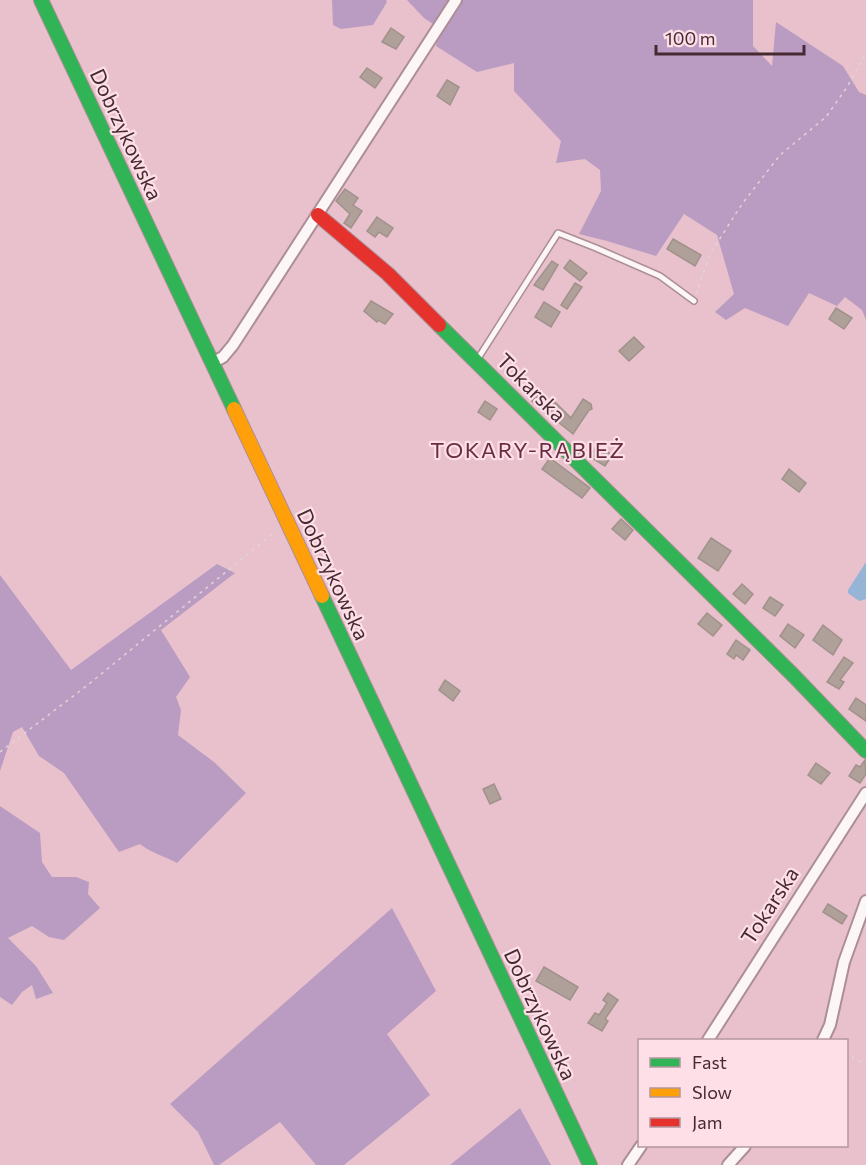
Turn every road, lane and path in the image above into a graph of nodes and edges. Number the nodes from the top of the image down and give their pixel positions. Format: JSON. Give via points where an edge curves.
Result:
{"nodes":[{"id":1,"x":41,"y":0,"type":"edge"},
{"id":2,"x":456,"y":0,"type":"edge"},
{"id":3,"x":866,"y":53,"type":"edge"},
{"id":4,"x":318,"y":215,"type":"junction"},
{"id":5,"x":694,"y":301,"type":"joint"},
{"id":6,"x":476,"y":361,"type":"junction"},
{"id":7,"x":212,"y":363,"type":"junction"},
{"id":8,"x":287,"y":522,"type":"junction"},
{"id":9,"x":866,"y":751,"type":"edge"},
{"id":10,"x":0,"y":752,"type":"edge"},
{"id":11,"x":866,"y":793,"type":"edge"},
{"id":12,"x":866,"y":901,"type":"edge"},
{"id":13,"x":709,"y":1039,"type":"edge"},
{"id":14,"x":824,"y":1039,"type":"edge"},
{"id":15,"x":848,"y":1053,"type":"edge"},
{"id":16,"x":866,"y":1064,"type":"edge"},
{"id":17,"x":640,"y":1147,"type":"edge"},
{"id":18,"x":744,"y":1147,"type":"edge"},
{"id":19,"x":590,"y":1165,"type":"edge"},
{"id":20,"x":628,"y":1165,"type":"edge"},
{"id":21,"x":728,"y":1165,"type":"edge"}],
"edges":[{"from":1,"to":7,"type":"main road","name":"Dobrzykowska"},
{"from":2,"to":4,"type":"street"},
{"from":3,"to":5,"type":"path","via":[[826,117],[780,155],[742,204],[710,254]]},
{"from":4,"to":6,"type":"main road","name":"Tokarska","via":[[388,274]]},
{"from":4,"to":7,"type":"street","via":[[234,345]]},
{"from":5,"to":6,"type":"lane","via":[[660,276],[558,233]]},
{"from":6,"to":9,"type":"main road","name":"Tokarska"},
{"from":7,"to":8,"type":"main road","name":"Dobrzykowska"},
{"from":8,"to":10,"type":"path"},
{"from":8,"to":19,"type":"main road","name":"Dobrzykowska"},
{"from":11,"to":13,"type":"street","name":"Tokarska"},
{"from":12,"to":14,"type":"street","via":[[844,962]]},
{"from":15,"to":16,"type":"path"},
{"from":17,"to":20,"type":"street"},
{"from":18,"to":21,"type":"street"}]}
